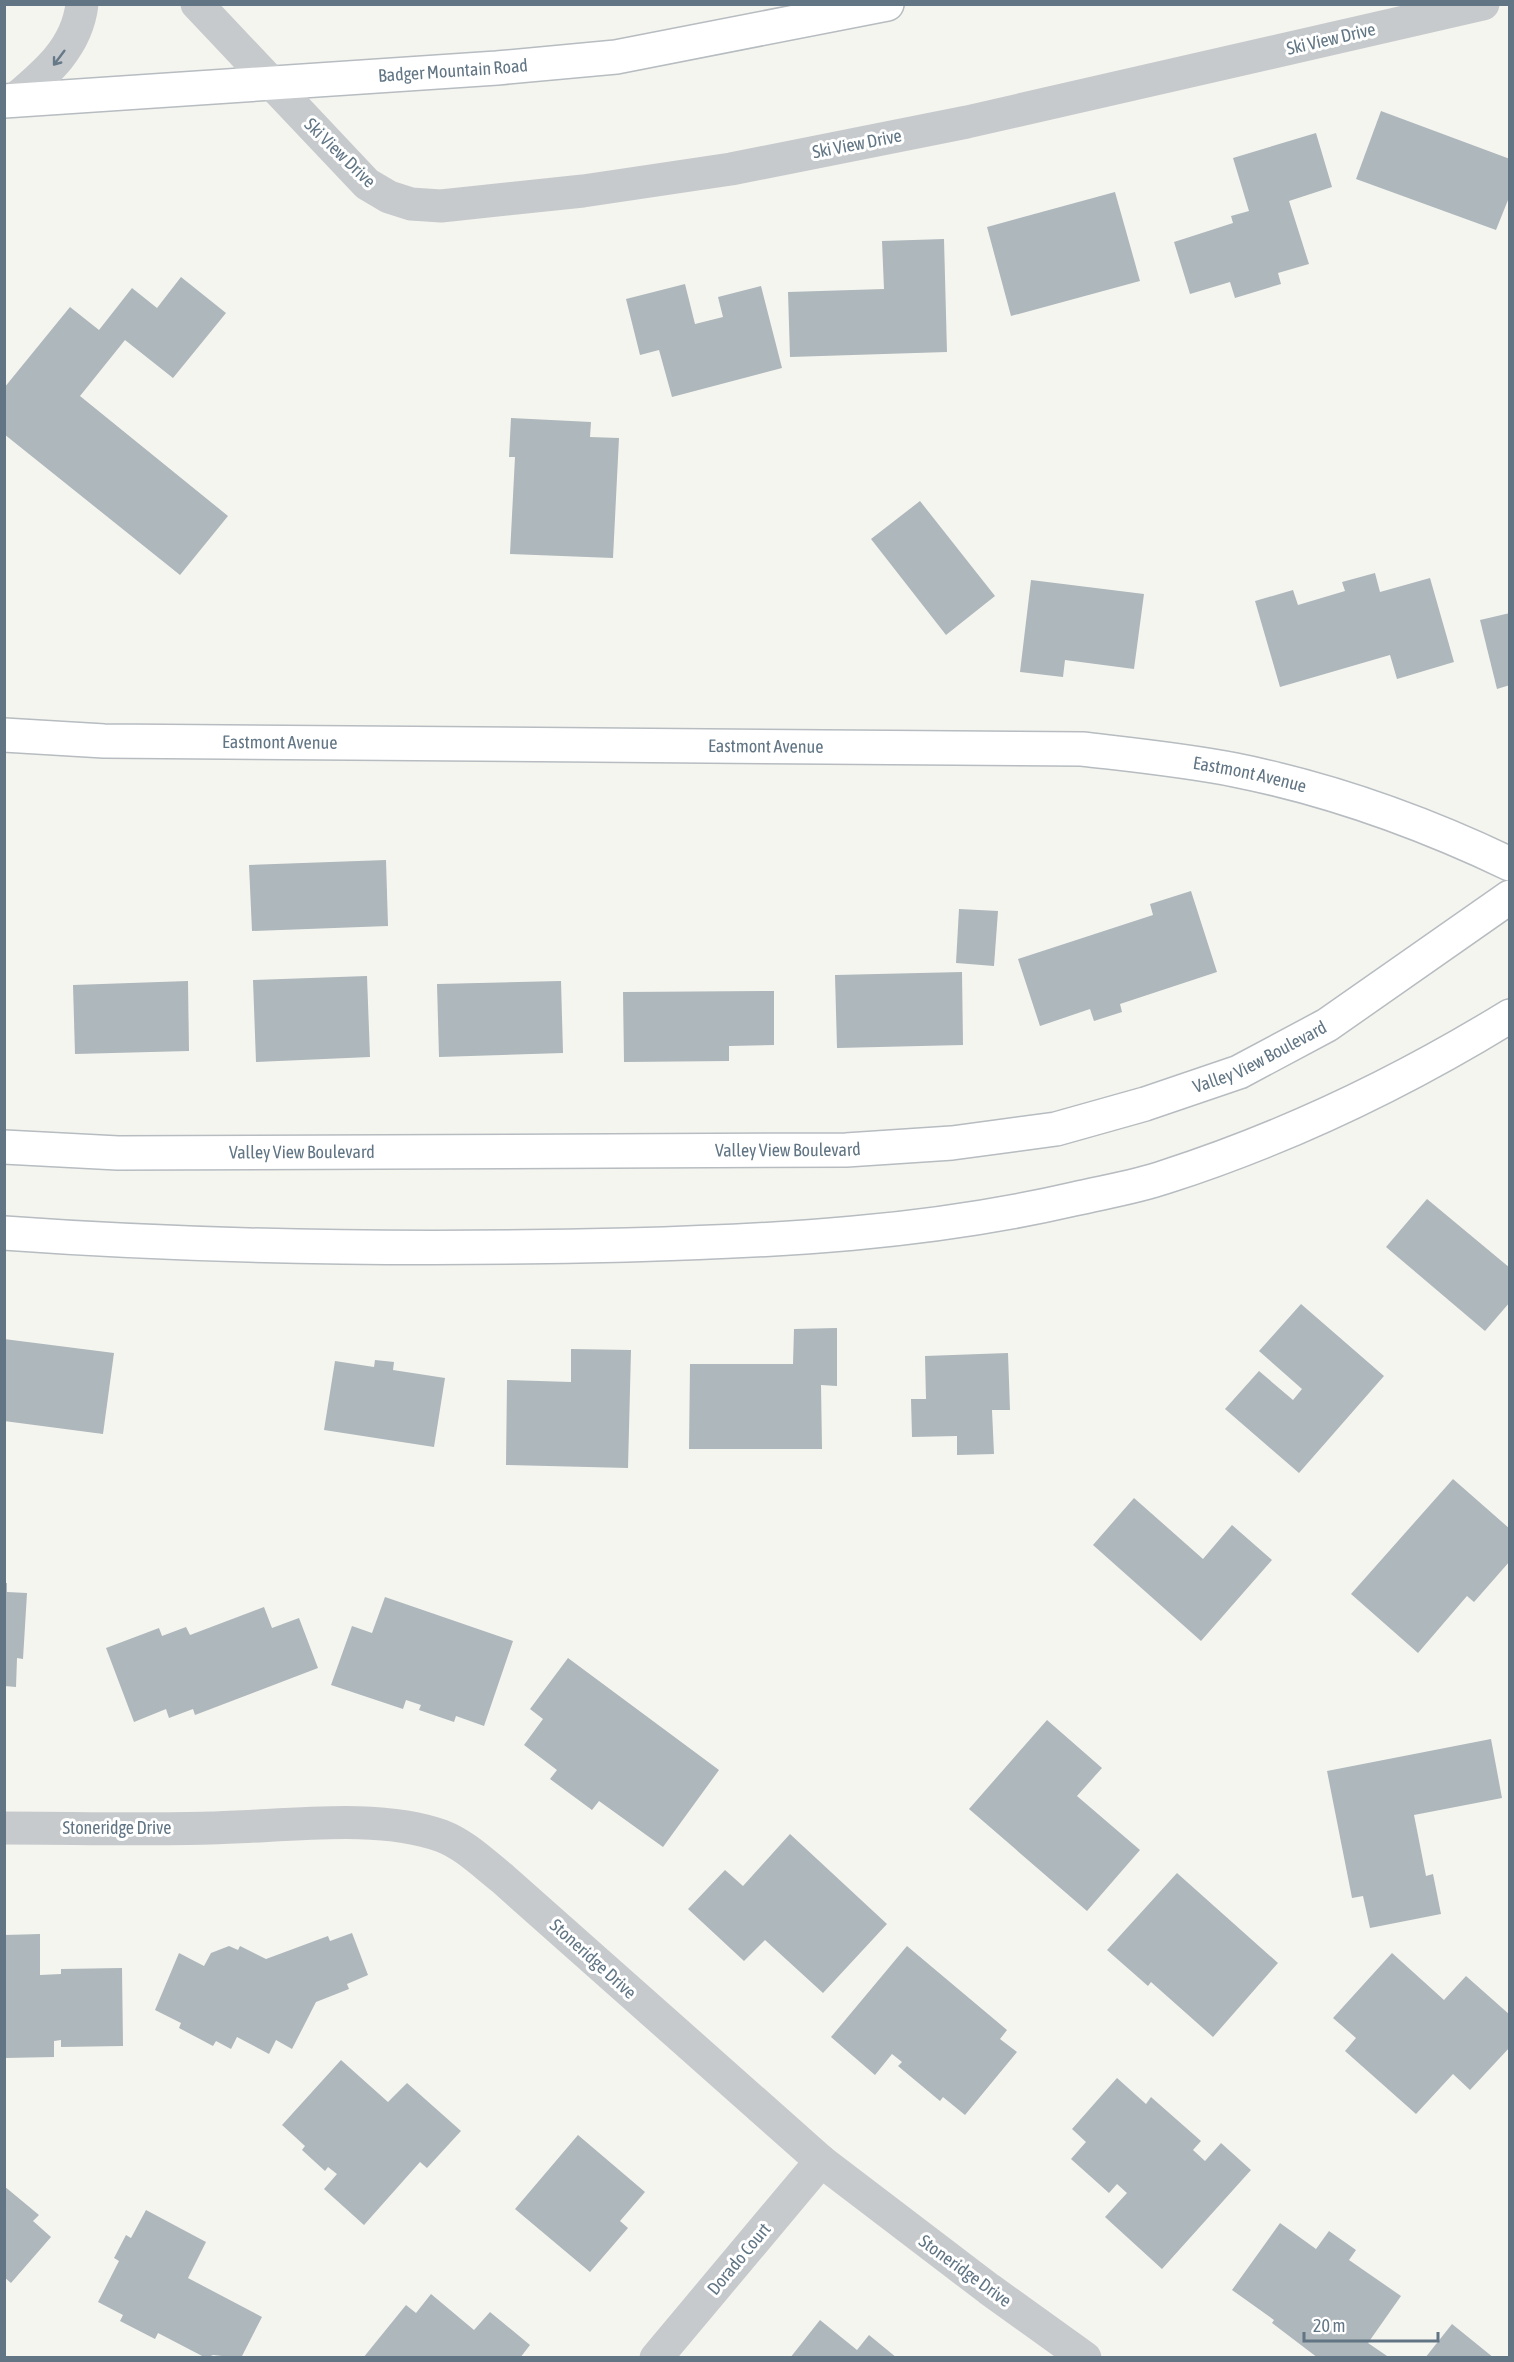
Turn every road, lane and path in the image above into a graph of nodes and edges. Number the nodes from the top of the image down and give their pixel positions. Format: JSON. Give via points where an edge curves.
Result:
{"nodes":[{"id":1,"x":82,"y":4,"type":"edge"},
{"id":2,"x":197,"y":4,"type":"edge"},
{"id":3,"x":887,"y":4,"type":"edge"},
{"id":4,"x":1483,"y":4,"type":"edge"},
{"id":5,"x":267,"y":81,"type":"junction"},
{"id":6,"x":9,"y":101,"type":"edge"},
{"id":7,"x":4,"y":735,"type":"edge"},
{"id":8,"x":1509,"y":864,"type":"edge"},
{"id":9,"x":1509,"y":897,"type":"edge"},
{"id":10,"x":1509,"y":1016,"type":"edge"},
{"id":11,"x":4,"y":1147,"type":"edge"},
{"id":12,"x":4,"y":1233,"type":"edge"},
{"id":13,"x":4,"y":1828,"type":"edge"},
{"id":14,"x":821,"y":2161,"type":"junction"},
{"id":15,"x":656,"y":2358,"type":"edge"},
{"id":16,"x":1086,"y":2358,"type":"edge"}],
"edges":[{"from":1,"to":6,"type":"street","name":"Badger Mountain Road","one_way":true,"via":[[75,32],[64,53],[47,73]]},
{"from":2,"to":5,"type":"street","name":"Ski View Drive"},
{"from":3,"to":5,"type":"street","name":"Badger Mountain Road","via":[[616,57]]},
{"from":4,"to":5,"type":"street","name":"Ski View Drive","via":[[816,153],[583,191],[441,206],[411,204],[388,197],[367,184]]},
{"from":5,"to":6,"type":"street","name":"Badger Mountain Road"},
{"from":7,"to":8,"type":"street","name":"Eastmont Avenue","via":[[104,741],[1082,749],[1235,770],[1310,788],[1384,811]]},
{"from":9,"to":11,"type":"street","name":"Valley View Boulevard","via":[[1327,1025],[1239,1072],[1056,1129],[952,1143],[846,1150],[118,1153]]},
{"from":10,"to":12,"type":"street","via":[[1421,1069],[1282,1135],[1162,1179],[946,1224],[755,1241],[494,1248],[99,1240]]},
{"from":13,"to":14,"type":"street","name":"Stoneridge Drive","via":[[365,1823],[408,1827],[443,1837],[471,1852],[502,1878]]},
{"from":14,"to":15,"type":"street","name":"Dorado Court"},
{"from":14,"to":16,"type":"street","name":"Stoneridge Drive"}]}
